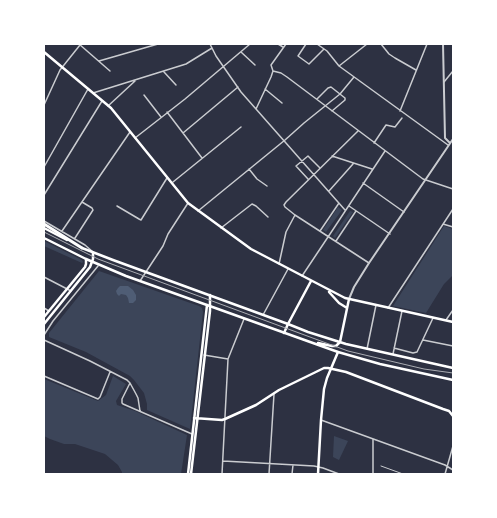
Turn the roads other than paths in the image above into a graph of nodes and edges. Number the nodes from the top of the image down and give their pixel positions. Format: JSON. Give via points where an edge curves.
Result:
{"nodes":[{"id":1,"x":158,"y":44,"type":"edge"},
{"id":2,"x":210,"y":44,"type":"edge"},
{"id":3,"x":250,"y":44,"type":"edge"},
{"id":4,"x":278,"y":44,"type":"edge"},
{"id":5,"x":286,"y":44,"type":"edge"},
{"id":6,"x":306,"y":44,"type":"edge"},
{"id":7,"x":318,"y":44,"type":"edge"},
{"id":8,"x":367,"y":44,"type":"edge"},
{"id":9,"x":381,"y":44,"type":"edge"},
{"id":10,"x":427,"y":44,"type":"edge"},
{"id":11,"x":443,"y":44,"type":"edge"},
{"id":12,"x":79,"y":45,"type":"edge"},
{"id":13,"x":212,"y":48,"type":"junction"},
{"id":14,"x":283,"y":48,"type":"junction"},
{"id":15,"x":324,"y":49,"type":"junction"},
{"id":16,"x":44,"y":52,"type":"edge"},
{"id":17,"x":241,"y":52,"type":"junction"},
{"id":18,"x":99,"y":61,"type":"junction"},
{"id":19,"x":255,"y":65,"type":"dead end"},
{"id":20,"x":340,"y":66,"type":"junction"},
{"id":21,"x":62,"y":67,"type":"junction"},
{"id":22,"x":223,"y":67,"type":"junction"},
{"id":23,"x":416,"y":70,"type":"junction"},
{"id":24,"x":110,"y":71,"type":"dead end"},
{"id":25,"x":273,"y":71,"type":"junction"},
{"id":26,"x":453,"y":71,"type":"edge"},
{"id":27,"x":164,"y":72,"type":"junction"},
{"id":28,"x":354,"y":77,"type":"junction"},
{"id":29,"x":136,"y":81,"type":"junction"},
{"id":30,"x":444,"y":83,"type":"junction"},
{"id":31,"x":176,"y":85,"type":"dead end"},
{"id":32,"x":238,"y":87,"type":"junction"},
{"id":33,"x":88,"y":89,"type":"junction"},
{"id":34,"x":265,"y":89,"type":"junction"},
{"id":35,"x":94,"y":93,"type":"junction"},
{"id":36,"x":340,"y":94,"type":"junction"},
{"id":37,"x":144,"y":95,"type":"dead end"},
{"id":38,"x":316,"y":99,"type":"junction"},
{"id":39,"x":102,"y":101,"type":"junction"},
{"id":40,"x":282,"y":103,"type":"dead end"},
{"id":41,"x":44,"y":105,"type":"edge"},
{"id":42,"x":108,"y":106,"type":"junction"},
{"id":43,"x":325,"y":106,"type":"junction"},
{"id":44,"x":256,"y":109,"type":"junction"},
{"id":45,"x":332,"y":111,"type":"junction"},
{"id":46,"x":400,"y":111,"type":"junction"},
{"id":47,"x":167,"y":112,"type":"junction"},
{"id":48,"x":161,"y":117,"type":"junction"},
{"id":49,"x":402,"y":118,"type":"dead end"},
{"id":50,"x":241,"y":127,"type":"dead end"},
{"id":51,"x":358,"y":131,"type":"junction"},
{"id":52,"x":130,"y":132,"type":"junction"},
{"id":53,"x":183,"y":133,"type":"junction"},
{"id":54,"x":135,"y":138,"type":"junction"},
{"id":55,"x":453,"y":139,"type":"edge"},
{"id":56,"x":284,"y":140,"type":"junction"},
{"id":57,"x":374,"y":143,"type":"junction"},
{"id":58,"x":451,"y":144,"type":"edge"},
{"id":59,"x":385,"y":151,"type":"junction"},
{"id":60,"x":332,"y":156,"type":"junction"},
{"id":61,"x":202,"y":158,"type":"junction"},
{"id":62,"x":302,"y":161,"type":"junction"},
{"id":63,"x":353,"y":163,"type":"junction"},
{"id":64,"x":44,"y":166,"type":"edge"},
{"id":65,"x":320,"y":168,"type":"junction"},
{"id":66,"x":249,"y":169,"type":"junction"},
{"id":67,"x":373,"y":169,"type":"junction"},
{"id":68,"x":314,"y":174,"type":"junction"},
{"id":69,"x":167,"y":178,"type":"junction"},
{"id":70,"x":308,"y":180,"type":"junction"},
{"id":71,"x":426,"y":180,"type":"junction"},
{"id":72,"x":171,"y":183,"type":"junction"},
{"id":73,"x":363,"y":183,"type":"junction"},
{"id":74,"x":267,"y":186,"type":"dead end"},
{"id":75,"x":453,"y":189,"type":"edge"},
{"id":76,"x":329,"y":191,"type":"junction"},
{"id":77,"x":44,"y":195,"type":"edge"},
{"id":78,"x":82,"y":202,"type":"junction"},
{"id":79,"x":188,"y":203,"type":"junction"},
{"id":80,"x":339,"y":203,"type":"junction"},
{"id":81,"x":348,"y":205,"type":"junction"},
{"id":82,"x":117,"y":206,"type":"dead end"},
{"id":83,"x":453,"y":209,"type":"edge"},
{"id":84,"x":346,"y":210,"type":"junction"},
{"id":85,"x":198,"y":211,"type":"junction"},
{"id":86,"x":356,"y":211,"type":"junction"},
{"id":87,"x":404,"y":212,"type":"junction"},
{"id":88,"x":295,"y":215,"type":"junction"},
{"id":89,"x":268,"y":217,"type":"dead end"},
{"id":90,"x":44,"y":220,"type":"edge"},
{"id":91,"x":44,"y":224,"type":"edge"},
{"id":92,"x":443,"y":224,"type":"junction"},
{"id":93,"x":453,"y":227,"type":"edge"},
{"id":94,"x":44,"y":228,"type":"edge"},
{"id":95,"x":221,"y":228,"type":"junction"},
{"id":96,"x":62,"y":231,"type":"junction"},
{"id":97,"x":320,"y":231,"type":"junction"},
{"id":98,"x":390,"y":234,"type":"junction"},
{"id":99,"x":328,"y":236,"type":"junction"},
{"id":100,"x":44,"y":238,"type":"edge"},
{"id":101,"x":75,"y":238,"type":"junction"},
{"id":102,"x":336,"y":242,"type":"junction"},
{"id":103,"x":82,"y":248,"type":"junction"},
{"id":104,"x":93,"y":253,"type":"junction"},
{"id":105,"x":86,"y":259,"type":"junction"},
{"id":106,"x":93,"y":261,"type":"junction"},
{"id":107,"x":370,"y":263,"type":"junction"},
{"id":108,"x":99,"y":264,"type":"junction"},
{"id":109,"x":279,"y":264,"type":"junction"},
{"id":110,"x":288,"y":269,"type":"junction"},
{"id":111,"x":146,"y":272,"type":"junction"},
{"id":112,"x":302,"y":276,"type":"junction"},
{"id":113,"x":44,"y":277,"type":"edge"},
{"id":114,"x":140,"y":281,"type":"junction"},
{"id":115,"x":311,"y":281,"type":"junction"},
{"id":116,"x":67,"y":288,"type":"junction"},
{"id":117,"x":327,"y":290,"type":"junction"},
{"id":118,"x":70,"y":291,"type":"junction"},
{"id":119,"x":210,"y":295,"type":"junction"},
{"id":120,"x":349,"y":300,"type":"junction"},
{"id":121,"x":207,"y":305,"type":"junction"},
{"id":122,"x":210,"y":306,"type":"junction"},
{"id":123,"x":376,"y":306,"type":"junction"},
{"id":124,"x":44,"y":308,"type":"edge"},
{"id":125,"x":347,"y":308,"type":"junction"},
{"id":126,"x":388,"y":308,"type":"junction"},
{"id":127,"x":453,"y":310,"type":"edge"},
{"id":128,"x":49,"y":311,"type":"junction"},
{"id":129,"x":402,"y":311,"type":"junction"},
{"id":130,"x":263,"y":314,"type":"junction"},
{"id":131,"x":44,"y":317,"type":"edge"},
{"id":132,"x":244,"y":318,"type":"junction"},
{"id":133,"x":433,"y":318,"type":"junction"},
{"id":134,"x":446,"y":320,"type":"junction"},
{"id":135,"x":453,"y":322,"type":"edge"},
{"id":136,"x":44,"y":324,"type":"edge"},
{"id":137,"x":288,"y":324,"type":"junction"},
{"id":138,"x":284,"y":333,"type":"junction"},
{"id":139,"x":44,"y":335,"type":"edge"},
{"id":140,"x":44,"y":340,"type":"edge"},
{"id":141,"x":306,"y":340,"type":"junction"},
{"id":142,"x":423,"y":340,"type":"junction"},
{"id":143,"x":340,"y":342,"type":"junction"},
{"id":144,"x":452,"y":346,"type":"edge"},
{"id":145,"x":394,"y":348,"type":"junction"},
{"id":146,"x":367,"y":349,"type":"junction"},
{"id":147,"x":338,"y":352,"type":"junction"},
{"id":148,"x":393,"y":354,"type":"junction"},
{"id":149,"x":203,"y":355,"type":"junction"},
{"id":150,"x":228,"y":359,"type":"junction"},
{"id":151,"x":331,"y":368,"type":"junction"},
{"id":152,"x":453,"y":368,"type":"edge"},
{"id":153,"x":110,"y":372,"type":"junction"},
{"id":154,"x":44,"y":376,"type":"edge"},
{"id":155,"x":453,"y":380,"type":"edge"},
{"id":156,"x":130,"y":383,"type":"junction"},
{"id":157,"x":274,"y":392,"type":"junction"},
{"id":158,"x":140,"y":411,"type":"junction"},
{"id":159,"x":449,"y":412,"type":"junction"},
{"id":160,"x":453,"y":413,"type":"edge"},
{"id":161,"x":453,"y":416,"type":"edge"},
{"id":162,"x":194,"y":418,"type":"junction"},
{"id":163,"x":198,"y":419,"type":"junction"},
{"id":164,"x":225,"y":419,"type":"junction"},
{"id":165,"x":322,"y":420,"type":"junction"},
{"id":166,"x":194,"y":435,"type":"junction"},
{"id":167,"x":373,"y":439,"type":"junction"},
{"id":168,"x":453,"y":446,"type":"edge"},
{"id":169,"x":223,"y":461,"type":"junction"},
{"id":170,"x":270,"y":464,"type":"junction"},
{"id":171,"x":292,"y":465,"type":"junction"},
{"id":172,"x":381,"y":466,"type":"dead end"},
{"id":173,"x":448,"y":466,"type":"junction"},
{"id":174,"x":319,"y":467,"type":"junction"},
{"id":175,"x":453,"y":470,"type":"edge"},
{"id":176,"x":188,"y":474,"type":"edge"},
{"id":177,"x":191,"y":474,"type":"edge"},
{"id":178,"x":222,"y":474,"type":"edge"},
{"id":179,"x":269,"y":474,"type":"edge"},
{"id":180,"x":292,"y":474,"type":"edge"},
{"id":181,"x":318,"y":474,"type":"edge"},
{"id":182,"x":339,"y":474,"type":"edge"},
{"id":183,"x":373,"y":474,"type":"edge"},
{"id":184,"x":404,"y":474,"type":"edge"},
{"id":185,"x":445,"y":474,"type":"edge"}],
"edges":[{"from":1,"to":18,"type":"street"},
{"from":2,"to":13,"type":"street"},
{"from":3,"to":17,"type":"street"},
{"from":4,"to":14,"type":"street"},
{"from":5,"to":14,"type":"street"},
{"from":6,"to":15,"type":"street","via":[[298,56],[309,64]]},
{"from":7,"to":15,"type":"street"},
{"from":8,"to":20,"type":"street"},
{"from":9,"to":23,"type":"street","via":[[389,54]]},
{"from":10,"to":23,"type":"street"},
{"from":11,"to":30,"type":"street"},
{"from":12,"to":18,"type":"street"},
{"from":12,"to":21,"type":"street"},
{"from":13,"to":22,"type":"street"},
{"from":13,"to":27,"type":"street","via":[[186,64]]},
{"from":14,"to":25,"type":"street","via":[[271,65]]},
{"from":15,"to":20,"type":"street"},
{"from":16,"to":21,"type":"main road"},
{"from":17,"to":19,"type":"street"},
{"from":17,"to":22,"type":"street"},
{"from":18,"to":24,"type":"street"},
{"from":20,"to":28,"type":"street"},
{"from":21,"to":33,"type":"main road"},
{"from":21,"to":41,"type":"street"},
{"from":22,"to":32,"type":"street"},
{"from":22,"to":47,"type":"street"},
{"from":23,"to":46,"type":"street"},
{"from":25,"to":34,"type":"street"},
{"from":25,"to":38,"type":"street","via":[[281,73]]},
{"from":26,"to":30,"type":"street"},
{"from":27,"to":29,"type":"street"},
{"from":27,"to":31,"type":"street"},
{"from":28,"to":36,"type":"street"},
{"from":28,"to":46,"type":"street"},
{"from":29,"to":35,"type":"street"},
{"from":29,"to":42,"type":"street"},
{"from":30,"to":58,"type":"street","via":[[445,138]]},
{"from":32,"to":44,"type":"street"},
{"from":32,"to":53,"type":"street"},
{"from":33,"to":35,"type":"main road"},
{"from":33,"to":64,"type":"street"},
{"from":34,"to":40,"type":"street"},
{"from":34,"to":44,"type":"street"},
{"from":35,"to":39,"type":"main road"},
{"from":36,"to":38,"type":"street","via":[[330,87]]},
{"from":36,"to":43,"type":"street"},
{"from":36,"to":45,"type":"street","via":[[346,99]]},
{"from":37,"to":48,"type":"street"},
{"from":38,"to":43,"type":"street"},
{"from":39,"to":42,"type":"main road"},
{"from":39,"to":77,"type":"street"},
{"from":42,"to":52,"type":"main road"},
{"from":43,"to":45,"type":"street"},
{"from":43,"to":56,"type":"street"},
{"from":44,"to":56,"type":"street"},
{"from":45,"to":51,"type":"street"},
{"from":46,"to":58,"type":"street"},
{"from":47,"to":48,"type":"street"},
{"from":47,"to":53,"type":"street"},
{"from":48,"to":54,"type":"street"},
{"from":49,"to":57,"type":"street","via":[[394,127],[386,125]]},
{"from":50,"to":61,"type":"street"},
{"from":51,"to":57,"type":"street"},
{"from":51,"to":60,"type":"street"},
{"from":52,"to":54,"type":"main road"},
{"from":52,"to":78,"type":"street"},
{"from":53,"to":61,"type":"street"},
{"from":54,"to":69,"type":"main road"},
{"from":55,"to":58,"type":"street"},
{"from":56,"to":62,"type":"street"},
{"from":56,"to":66,"type":"street"},
{"from":57,"to":59,"type":"street"},
{"from":58,"to":71,"type":"street"},
{"from":59,"to":67,"type":"street"},
{"from":59,"to":71,"type":"street"},
{"from":60,"to":63,"type":"street"},
{"from":60,"to":65,"type":"street"},
{"from":61,"to":72,"type":"street"},
{"from":62,"to":65,"type":"street","via":[[308,156]]},
{"from":62,"to":68,"type":"street"},
{"from":62,"to":70,"type":"street","via":[[296,166]]},
{"from":63,"to":67,"type":"street"},
{"from":63,"to":76,"type":"street"},
{"from":65,"to":68,"type":"street"},
{"from":66,"to":74,"type":"street"},
{"from":66,"to":85,"type":"street"},
{"from":67,"to":73,"type":"street"},
{"from":68,"to":70,"type":"street"},
{"from":68,"to":76,"type":"street"},
{"from":69,"to":72,"type":"main road"},
{"from":69,"to":82,"type":"street","via":[[141,220]]},
{"from":70,"to":88,"type":"street","via":[[284,205]]},
{"from":71,"to":75,"type":"street"},
{"from":71,"to":87,"type":"street"},
{"from":72,"to":79,"type":"main road"},
{"from":73,"to":81,"type":"street"},
{"from":73,"to":87,"type":"street"},
{"from":76,"to":80,"type":"street"},
{"from":78,"to":96,"type":"street"},
{"from":78,"to":101,"type":"street","via":[[93,210]]},
{"from":79,"to":85,"type":"main road"},
{"from":79,"to":111,"type":"street"},
{"from":80,"to":84,"type":"street"},
{"from":80,"to":97,"type":"street"},
{"from":81,"to":84,"type":"street"},
{"from":81,"to":86,"type":"street"},
{"from":83,"to":92,"type":"street"},
{"from":84,"to":99,"type":"street"},
{"from":85,"to":95,"type":"main road"},
{"from":86,"to":98,"type":"street"},
{"from":86,"to":102,"type":"street"},
{"from":87,"to":98,"type":"street"},
{"from":88,"to":97,"type":"street"},
{"from":88,"to":109,"type":"street","via":[[286,232]]},
{"from":89,"to":95,"type":"street","via":[[252,204]]},
{"from":90,"to":96,"type":"street"},
{"from":91,"to":103,"type":"highway"},
{"from":92,"to":93,"type":"street"},
{"from":92,"to":126,"type":"street"},
{"from":94,"to":103,"type":"main road"},
{"from":95,"to":109,"type":"main road","via":[[251,249]]},
{"from":96,"to":101,"type":"street"},
{"from":97,"to":99,"type":"street"},
{"from":98,"to":107,"type":"street"},
{"from":99,"to":102,"type":"street"},
{"from":99,"to":112,"type":"street"},
{"from":100,"to":105,"type":"main road"},
{"from":101,"to":104,"type":"street"},
{"from":102,"to":107,"type":"street"},
{"from":103,"to":104,"type":"main road"},
{"from":104,"to":106,"type":"main road"},
{"from":104,"to":111,"type":"main road"},
{"from":105,"to":106,"type":"main road"},
{"from":105,"to":116,"type":"main road","via":[[85,267]]},
{"from":106,"to":108,"type":"main road"},
{"from":106,"to":118,"type":"main road"},
{"from":107,"to":120,"type":"street","via":[[354,287]]},
{"from":108,"to":114,"type":"main road"},
{"from":108,"to":139,"type":"street"},
{"from":109,"to":110,"type":"main road"},
{"from":110,"to":112,"type":"main road"},
{"from":110,"to":130,"type":"street"},
{"from":111,"to":114,"type":"street"},
{"from":111,"to":119,"type":"main road"},
{"from":112,"to":115,"type":"main road"},
{"from":113,"to":116,"type":"street"},
{"from":114,"to":121,"type":"main road"},
{"from":115,"to":117,"type":"main road"},
{"from":115,"to":137,"type":"main road"},
{"from":116,"to":118,"type":"street"},
{"from":116,"to":128,"type":"main road"},
{"from":117,"to":120,"type":"main road"},
{"from":117,"to":125,"type":"main road","via":[[339,304]]},
{"from":118,"to":136,"type":"main road"},
{"from":119,"to":122,"type":"main road"},
{"from":119,"to":130,"type":"main road"},
{"from":120,"to":123,"type":"main road"},
{"from":120,"to":125,"type":"main road"},
{"from":121,"to":122,"type":"main road"},
{"from":121,"to":149,"type":"main road"},
{"from":122,"to":132,"type":"main road"},
{"from":122,"to":149,"type":"main road"},
{"from":123,"to":126,"type":"main road"},
{"from":123,"to":146,"type":"street"},
{"from":124,"to":128,"type":"street"},
{"from":125,"to":143,"type":"main road"},
{"from":126,"to":129,"type":"main road"},
{"from":127,"to":134,"type":"street"},
{"from":128,"to":131,"type":"main road"},
{"from":129,"to":133,"type":"main road"},
{"from":129,"to":145,"type":"street"},
{"from":130,"to":137,"type":"main road"},
{"from":132,"to":138,"type":"main road"},
{"from":132,"to":150,"type":"street"},
{"from":133,"to":134,"type":"main road"},
{"from":133,"to":142,"type":"street"},
{"from":134,"to":135,"type":"main road"},
{"from":137,"to":138,"type":"main road"},
{"from":137,"to":143,"type":"main road"},
{"from":138,"to":141,"type":"main road"},
{"from":140,"to":153,"type":"street"},
{"from":141,"to":143,"type":"main road","via":[[332,346]]},
{"from":141,"to":147,"type":"main road"},
{"from":142,"to":144,"type":"street"},
{"from":142,"to":145,"type":"street","via":[[416,353]]},
{"from":143,"to":146,"type":"main road"},
{"from":145,"to":148,"type":"street"},
{"from":146,"to":148,"type":"main road"},
{"from":147,"to":151,"type":"main road"},
{"from":147,"to":155,"type":"main road"},
{"from":148,"to":152,"type":"main road"},
{"from":149,"to":150,"type":"street"},
{"from":149,"to":162,"type":"main road"},
{"from":149,"to":163,"type":"main road"},
{"from":150,"to":164,"type":"street"},
{"from":151,"to":157,"type":"main road","via":[[324,368]]},
{"from":151,"to":159,"type":"main road"},
{"from":151,"to":165,"type":"main road","via":[[324,388]]},
{"from":153,"to":154,"type":"street","via":[[98,399]]},
{"from":153,"to":156,"type":"street"},
{"from":156,"to":158,"type":"street"},
{"from":156,"to":158,"type":"street","via":[[122,403]]},
{"from":157,"to":164,"type":"main road","via":[[256,405]]},
{"from":157,"to":170,"type":"street"},
{"from":158,"to":166,"type":"street"},
{"from":159,"to":160,"type":"street"},
{"from":159,"to":161,"type":"main road"},
{"from":162,"to":163,"type":"main road"},
{"from":162,"to":166,"type":"main road"},
{"from":163,"to":164,"type":"main road"},
{"from":163,"to":166,"type":"main road"},
{"from":164,"to":169,"type":"street"},
{"from":165,"to":167,"type":"street"},
{"from":165,"to":174,"type":"main road"},
{"from":166,"to":176,"type":"main road"},
{"from":166,"to":177,"type":"main road"},
{"from":167,"to":173,"type":"street"},
{"from":167,"to":183,"type":"street"},
{"from":168,"to":173,"type":"street"},
{"from":169,"to":170,"type":"street"},
{"from":169,"to":178,"type":"street"},
{"from":170,"to":171,"type":"street"},
{"from":170,"to":179,"type":"street"},
{"from":171,"to":174,"type":"street"},
{"from":171,"to":180,"type":"street"},
{"from":172,"to":184,"type":"lane"},
{"from":173,"to":175,"type":"street"},
{"from":173,"to":185,"type":"street"},
{"from":174,"to":181,"type":"main road"},
{"from":174,"to":182,"type":"street"}]}
